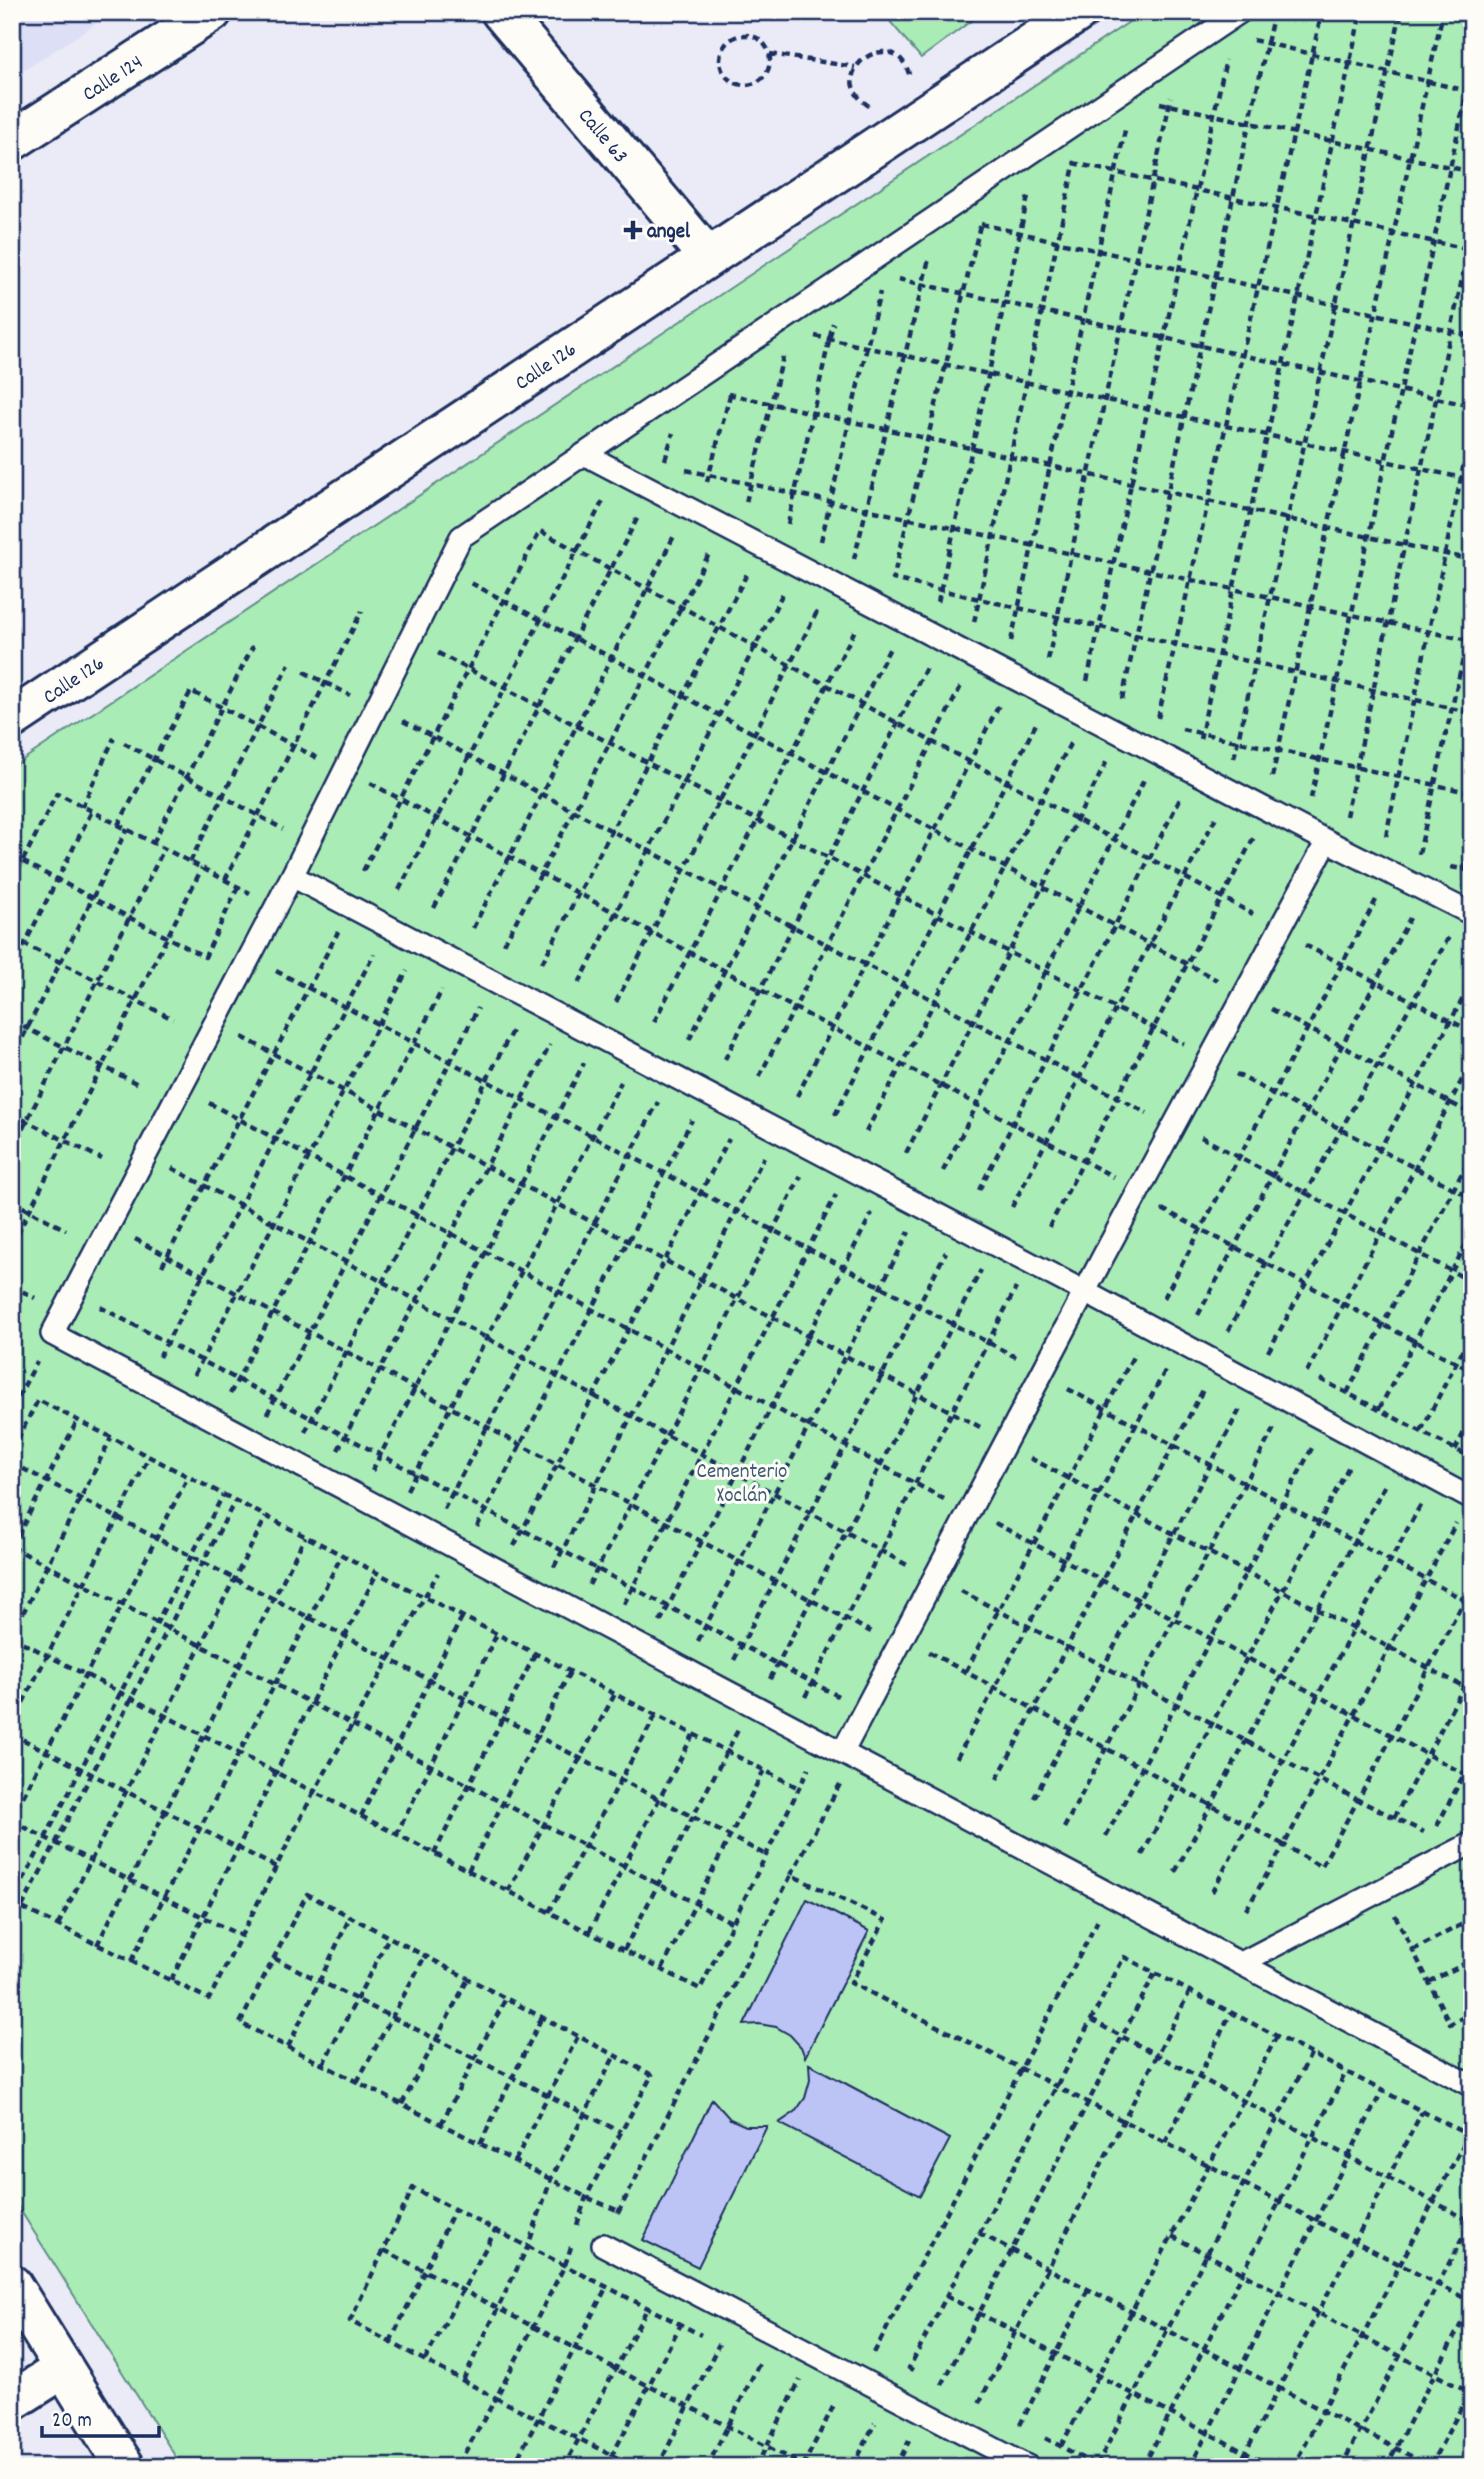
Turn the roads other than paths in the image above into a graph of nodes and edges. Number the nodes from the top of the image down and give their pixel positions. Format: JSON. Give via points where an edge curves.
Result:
{"nodes":[{"id":1,"x":212,"y":12,"type":"edge"},
{"id":2,"x":501,"y":12,"type":"edge"},
{"id":3,"x":1079,"y":12,"type":"edge"},
{"id":4,"x":1240,"y":12,"type":"edge"},
{"id":5,"x":12,"y":141,"type":"edge"},
{"id":6,"x":708,"y":257,"type":"junction"},
{"id":7,"x":583,"y":454,"type":"junction"},
{"id":8,"x":12,"y":719,"type":"edge"},
{"id":9,"x":1327,"y":841,"type":"junction"},
{"id":10,"x":292,"y":876,"type":"junction"},
{"id":11,"x":1472,"y":914,"type":"edge"},
{"id":12,"x":1084,"y":1292,"type":"junction"},
{"id":13,"x":1466,"y":1507,"type":"edge"},
{"id":14,"x":848,"y":1756,"type":"junction"},
{"id":15,"x":1472,"y":1843,"type":"edge"},
{"id":16,"x":1241,"y":1963,"type":"junction"},
{"id":17,"x":1472,"y":2086,"type":"edge"},
{"id":18,"x":603,"y":2245,"type":"road end"},
{"id":19,"x":12,"y":2286,"type":"edge"},
{"id":20,"x":64,"y":2369,"type":"junction"},
{"id":21,"x":12,"y":2400,"type":"edge"},
{"id":22,"x":125,"y":2467,"type":"edge"},
{"id":23,"x":1030,"y":2467,"type":"edge"}],
"edges":[{"from":1,"to":5,"type":"street","name":"Calle 124"},
{"from":2,"to":6,"type":"street","name":"Calle 63"},
{"from":3,"to":6,"type":"street","name":"Calle 126"},
{"from":4,"to":7,"type":"lane","via":[[1222,33],[1181,51],[1126,95],[1084,117],[850,274],[782,328],[743,347]]},
{"from":6,"to":8,"type":"street","name":"Calle 126"},
{"from":7,"to":9,"type":"lane"},
{"from":7,"to":10,"type":"lane","via":[[461,537]]},
{"from":9,"to":11,"type":"lane"},
{"from":9,"to":12,"type":"lane"},
{"from":10,"to":12,"type":"lane"},
{"from":10,"to":14,"type":"lane","via":[[52,1334]]},
{"from":12,"to":13,"type":"lane"},
{"from":12,"to":14,"type":"lane"},
{"from":14,"to":16,"type":"lane"},
{"from":15,"to":16,"type":"lane"},
{"from":16,"to":17,"type":"lane"},
{"from":18,"to":23,"type":"lane"},
{"from":19,"to":20,"type":"street"},
{"from":20,"to":21,"type":"street"},
{"from":20,"to":22,"type":"street"}]}
